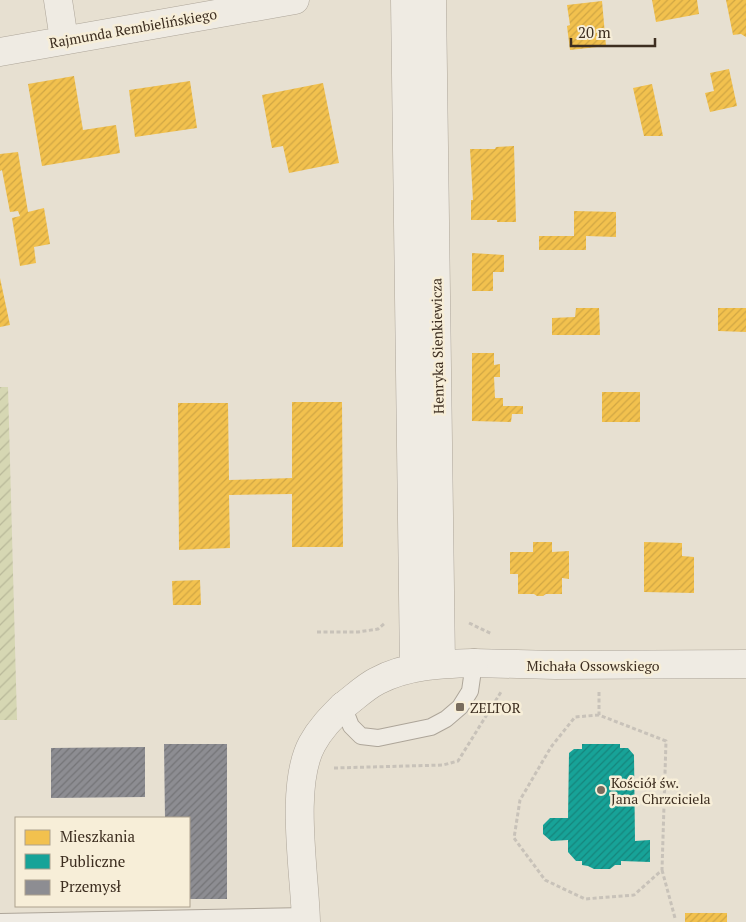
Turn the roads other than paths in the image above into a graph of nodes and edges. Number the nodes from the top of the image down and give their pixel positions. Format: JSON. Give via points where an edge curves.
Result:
{"nodes":[{"id":1,"x":58,"y":0,"type":"edge"},
{"id":2,"x":295,"y":0,"type":"edge"},
{"id":3,"x":405,"y":0,"type":"edge"},
{"id":4,"x":432,"y":0,"type":"edge"},
{"id":5,"x":64,"y":40,"type":"junction"},
{"id":6,"x":0,"y":52,"type":"edge"},
{"id":7,"x":474,"y":663,"type":"junction"},
{"id":8,"x":441,"y":664,"type":"junction"},
{"id":9,"x":746,"y":664,"type":"edge"},
{"id":10,"x":414,"y":668,"type":"junction"},
{"id":11,"x":343,"y":706,"type":"junction"},
{"id":12,"x":306,"y":919,"type":"edge"},
{"id":13,"x":0,"y":922,"type":"edge"}],
"edges":[{"from":1,"to":5,"type":"street"},
{"from":2,"to":5,"type":"street","name":"Rajmunda Rembielińskiego"},
{"from":3,"to":10,"type":"street","name":"Henryka Sienkiewicza"},
{"from":4,"to":8,"type":"street","name":"Henryka Sienkiewicza"},
{"from":5,"to":6,"type":"street","name":"Rajmunda Rembielińskiego"},
{"from":7,"to":8,"type":"street","name":"Michała Ossowskiego"},
{"from":7,"to":9,"type":"street","name":"Michała Ossowskiego"},
{"from":7,"to":11,"type":"lane","via":[[470,691],[460,707],[431,726],[378,738],[361,736],[351,726]]},
{"from":8,"to":10,"type":"street"},
{"from":10,"to":11,"type":"street","via":[[376,681]]},
{"from":11,"to":12,"type":"street","via":[[324,725],[310,746],[302,775],[300,818]]},
{"from":12,"to":13,"type":"lane"}]}
